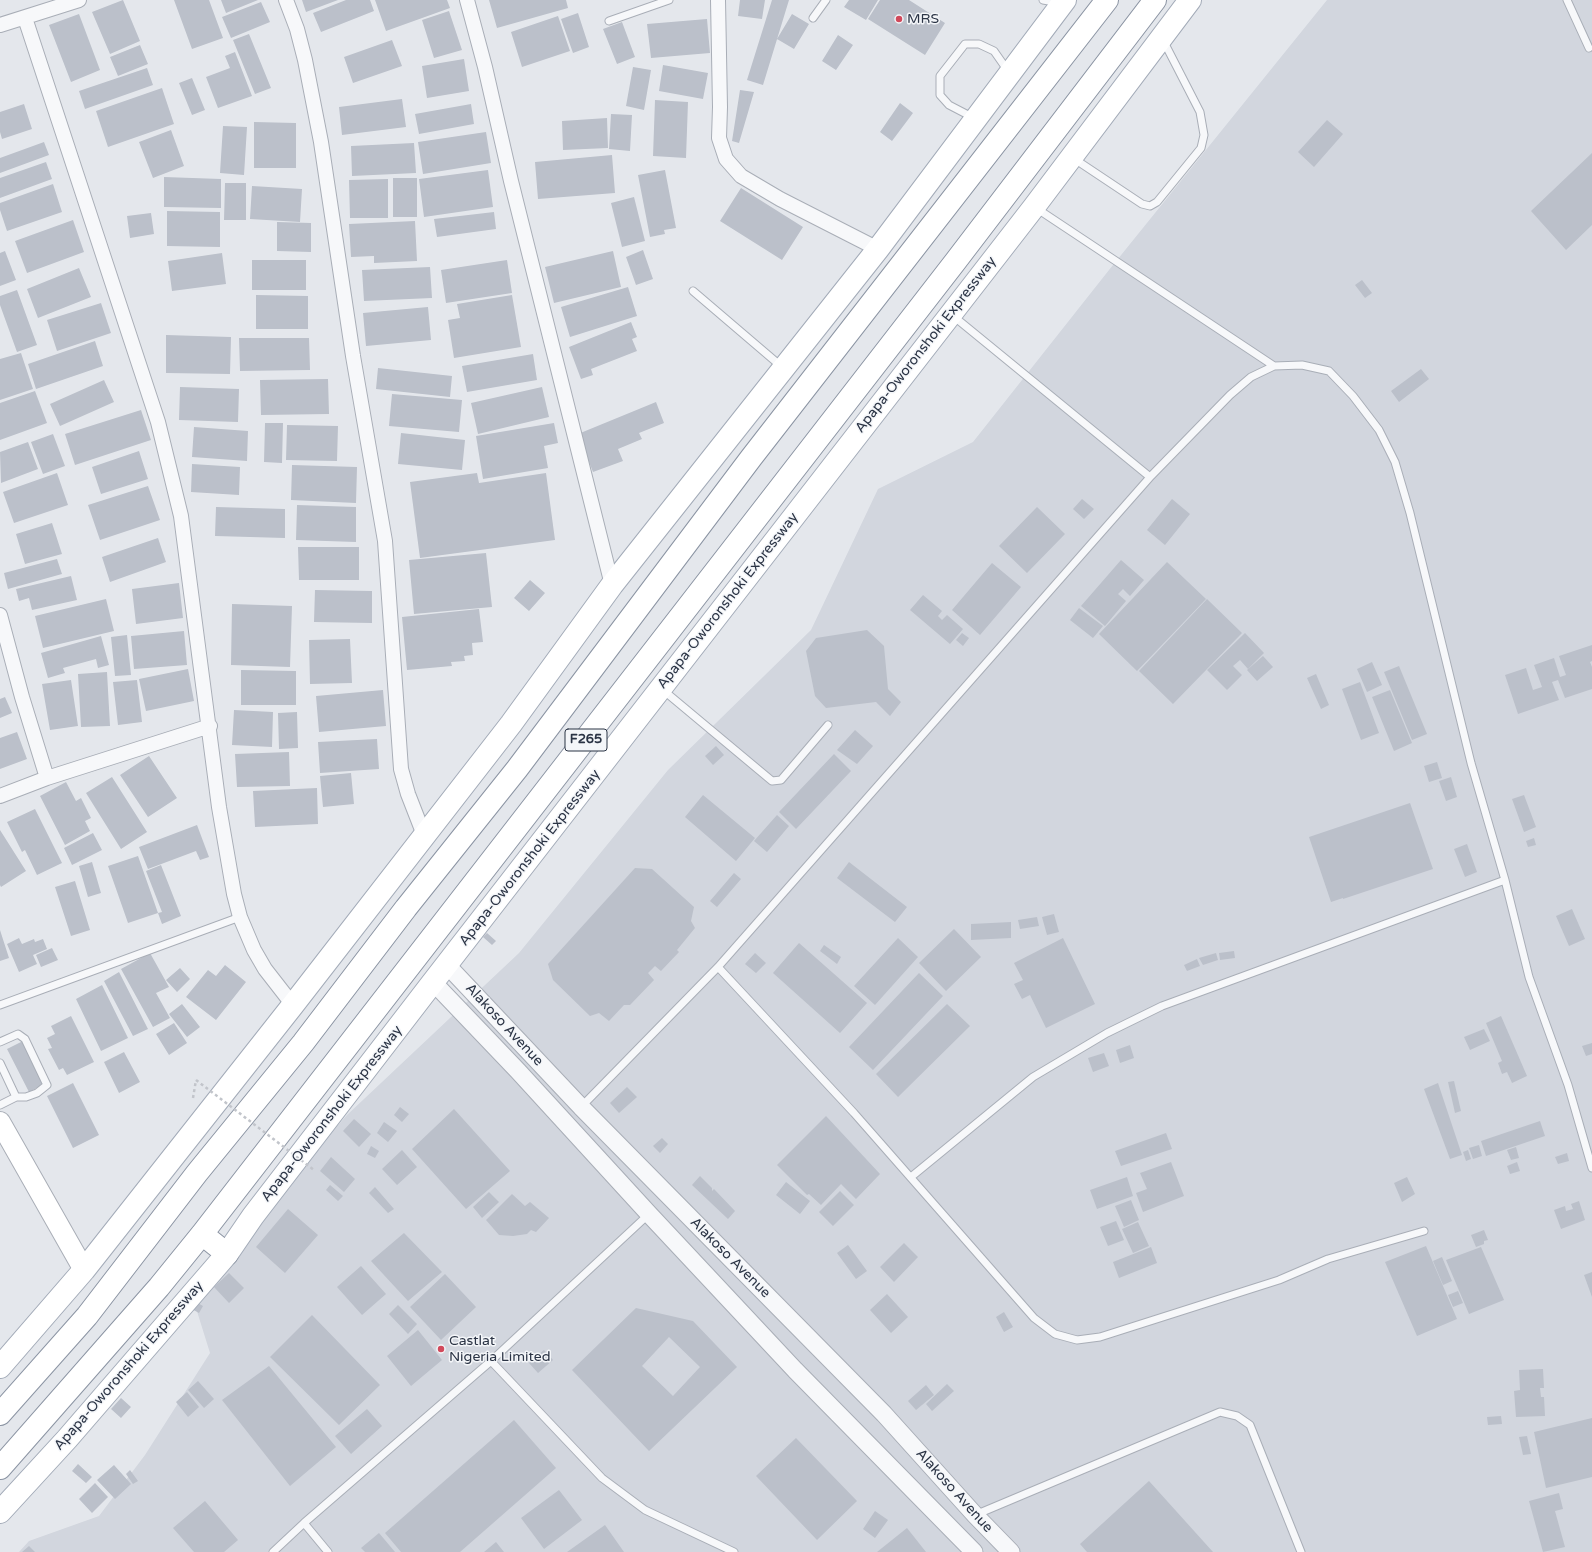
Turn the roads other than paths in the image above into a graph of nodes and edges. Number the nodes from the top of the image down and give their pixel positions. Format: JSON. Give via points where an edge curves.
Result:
{"nodes":[{"id":1,"x":79,"y":0,"type":"edge"},
{"id":2,"x":286,"y":0,"type":"edge"},
{"id":3,"x":467,"y":0,"type":"edge"},
{"id":4,"x":669,"y":0,"type":"edge"},
{"id":5,"x":718,"y":0,"type":"edge"},
{"id":6,"x":826,"y":0,"type":"edge"},
{"id":7,"x":1107,"y":0,"type":"edge"},
{"id":8,"x":1155,"y":0,"type":"edge"},
{"id":9,"x":1190,"y":0,"type":"edge"},
{"id":10,"x":1567,"y":0,"type":"edge"},
{"id":11,"x":1057,"y":1,"type":"edge"},
{"id":12,"x":25,"y":18,"type":"junction"},
{"id":13,"x":813,"y":18,"type":"dead end"},
{"id":14,"x":609,"y":21,"type":"dead end"},
{"id":15,"x":0,"y":25,"type":"edge"},
{"id":16,"x":1162,"y":37,"type":"junction"},
{"id":17,"x":1589,"y":48,"type":"dead end"},
{"id":18,"x":1009,"y":72,"type":"junction"},
{"id":19,"x":977,"y":119,"type":"junction"},
{"id":20,"x":1072,"y":157,"type":"junction"},
{"id":21,"x":1034,"y":207,"type":"junction"},
{"id":22,"x":878,"y":249,"type":"junction"},
{"id":23,"x":693,"y":291,"type":"dead end"},
{"id":24,"x":951,"y":314,"type":"junction"},
{"id":25,"x":1274,"y":366,"type":"junction"},
{"id":26,"x":783,"y":369,"type":"junction"},
{"id":27,"x":1150,"y":477,"type":"junction"},
{"id":28,"x":612,"y":585,"type":"junction"},
{"id":29,"x":0,"y":615,"type":"edge"},
{"id":30,"x":661,"y":688,"type":"junction"},
{"id":31,"x":828,"y":725,"type":"dead end"},
{"id":32,"x":210,"y":726,"type":"junction"},
{"id":33,"x":47,"y":778,"type":"junction"},
{"id":34,"x":0,"y":796,"type":"edge"},
{"id":35,"x":424,"y":835,"type":"junction"},
{"id":36,"x":1505,"y":880,"type":"junction"},
{"id":37,"x":240,"y":918,"type":"junction"},
{"id":38,"x":447,"y":965,"type":"junction"},
{"id":39,"x":718,"y":967,"type":"junction"},
{"id":40,"x":434,"y":982,"type":"junction"},
{"id":41,"x":0,"y":1005,"type":"edge"},
{"id":42,"x":293,"y":1005,"type":"junction"},
{"id":43,"x":0,"y":1042,"type":"edge"},
{"id":44,"x":0,"y":1063,"type":"edge"},
{"id":45,"x":16,"y":1097,"type":"junction"},
{"id":46,"x":0,"y":1105,"type":"edge"},
{"id":47,"x":581,"y":1107,"type":"junction"},
{"id":48,"x":0,"y":1122,"type":"edge"},
{"id":49,"x":1592,"y":1168,"type":"edge"},
{"id":50,"x":911,"y":1177,"type":"junction"},
{"id":51,"x":649,"y":1214,"type":"junction"},
{"id":52,"x":1424,"y":1231,"type":"dead end"},
{"id":53,"x":202,"y":1234,"type":"junction"},
{"id":54,"x":226,"y":1254,"type":"junction"},
{"id":55,"x":84,"y":1270,"type":"junction"},
{"id":56,"x":491,"y":1361,"type":"junction"},
{"id":57,"x":0,"y":1368,"type":"edge"},
{"id":58,"x":0,"y":1414,"type":"edge"},
{"id":59,"x":0,"y":1468,"type":"edge"},
{"id":60,"x":0,"y":1512,"type":"edge"},
{"id":61,"x":974,"y":1514,"type":"junction"},
{"id":62,"x":304,"y":1523,"type":"junction"},
{"id":63,"x":274,"y":1552,"type":"edge"},
{"id":64,"x":328,"y":1552,"type":"edge"},
{"id":65,"x":734,"y":1552,"type":"edge"},
{"id":66,"x":974,"y":1552,"type":"edge"},
{"id":67,"x":1011,"y":1552,"type":"edge"},
{"id":68,"x":1301,"y":1552,"type":"edge"}],
"edges":[{"from":1,"to":12,"type":"street"},
{"from":2,"to":35,"type":"street","via":[[305,60],[321,142],[353,356],[385,541],[401,769]]},
{"from":3,"to":28,"type":"street"},
{"from":4,"to":14,"type":"lane"},
{"from":5,"to":22,"type":"street","via":[[719,138],[726,159],[742,176],[780,199]]},
{"from":6,"to":13,"type":"lane"},
{"from":7,"to":58,"type":"main road","number":"F265","via":[[751,458],[518,769],[406,908],[303,1043],[197,1173],[87,1316]]},
{"from":8,"to":53,"type":"main road","name":"Apapa-Oworonshoki Expressway","number":"F265"},
{"from":9,"to":16,"type":"main road","name":"Apapa-Oworonshoki Expressway"},
{"from":10,"to":17,"type":"lane"},
{"from":11,"to":18,"type":"main road"},
{"from":12,"to":15,"type":"street"},
{"from":12,"to":32,"type":"street","via":[[158,422],[181,516]]},
{"from":16,"to":20,"type":"main road","name":"Apapa-Oworonshoki Expressway"},
{"from":16,"to":20,"type":"lane","via":[[1200,112],[1204,136],[1201,148],[1157,202],[1150,206],[1142,204]]},
{"from":18,"to":19,"type":"main road"},
{"from":18,"to":19,"type":"lane","via":[[994,51],[979,44],[965,44],[940,76],[940,95],[950,106]]},
{"from":19,"to":22,"type":"main road"},
{"from":20,"to":21,"type":"main road","name":"Apapa-Oworonshoki Expressway"},
{"from":21,"to":24,"type":"main road","name":"Apapa-Oworonshoki Expressway"},
{"from":21,"to":25,"type":"lane"},
{"from":22,"to":26,"type":"main road"},
{"from":23,"to":26,"type":"lane"},
{"from":24,"to":27,"type":"lane"},
{"from":24,"to":30,"type":"main road","name":"Apapa-Oworonshoki Expressway"},
{"from":25,"to":27,"type":"lane","via":[[1251,377],[1230,395]]},
{"from":25,"to":36,"type":"lane","via":[[1302,365],[1329,371],[1353,396],[1379,430],[1395,462],[1412,521],[1471,763]]},
{"from":26,"to":28,"type":"main road"},
{"from":27,"to":39,"type":"lane"},
{"from":28,"to":35,"type":"main road","via":[[511,724]]},
{"from":29,"to":33,"type":"street"},
{"from":30,"to":31,"type":"lane","via":[[772,782],[785,776]]},
{"from":30,"to":38,"type":"main road","name":"Apapa-Oworonshoki Expressway"},
{"from":32,"to":33,"type":"street"},
{"from":32,"to":37,"type":"street","via":[[219,807]]},
{"from":33,"to":34,"type":"street"},
{"from":35,"to":42,"type":"main road"},
{"from":36,"to":49,"type":"lane","via":[[1529,978],[1568,1085]]},
{"from":36,"to":50,"type":"lane","via":[[1162,1006],[1107,1033],[1033,1077]]},
{"from":37,"to":41,"type":"lane"},
{"from":37,"to":42,"type":"street","via":[[265,970]]},
{"from":38,"to":40,"type":"main road","name":"Apapa-Oworonshoki Expressway"},
{"from":38,"to":47,"type":"street","name":"Alakoso Avenue"},
{"from":39,"to":47,"type":"lane"},
{"from":39,"to":50,"type":"lane"},
{"from":40,"to":51,"type":"street","name":"Alakoso Avenue"},
{"from":40,"to":54,"type":"main road","name":"Apapa-Oworonshoki Expressway"},
{"from":42,"to":55,"type":"main road"},
{"from":43,"to":45,"type":"lane","via":[[18,1034],[25,1039],[47,1085],[43,1090],[30,1096]]},
{"from":44,"to":45,"type":"lane"},
{"from":45,"to":46,"type":"lane"},
{"from":47,"to":61,"type":"street","name":"Alakoso Avenue","via":[[884,1414]]},
{"from":48,"to":55,"type":"main road"},
{"from":50,"to":52,"type":"lane","via":[[1034,1318],[1055,1334],[1077,1340],[1100,1337],[1279,1280],[1328,1260]]},
{"from":51,"to":56,"type":"lane"},
{"from":51,"to":66,"type":"street","name":"Alakoso Avenue","via":[[795,1370]]},
{"from":53,"to":54,"type":"main road"},
{"from":53,"to":59,"type":"main road","name":"Apapa-Oworonshoki Expressway","number":"F265"},
{"from":54,"to":60,"type":"main road","name":"Apapa-Oworonshoki Expressway","via":[[67,1439]]},
{"from":55,"to":57,"type":"main road"},
{"from":56,"to":62,"type":"lane"},
{"from":56,"to":65,"type":"lane","via":[[602,1478],[645,1510]]},
{"from":61,"to":67,"type":"street","name":"Alakoso Avenue"},
{"from":61,"to":68,"type":"lane","via":[[1220,1412],[1237,1416],[1250,1425]]},
{"from":62,"to":63,"type":"lane"},
{"from":62,"to":64,"type":"lane"}]}
